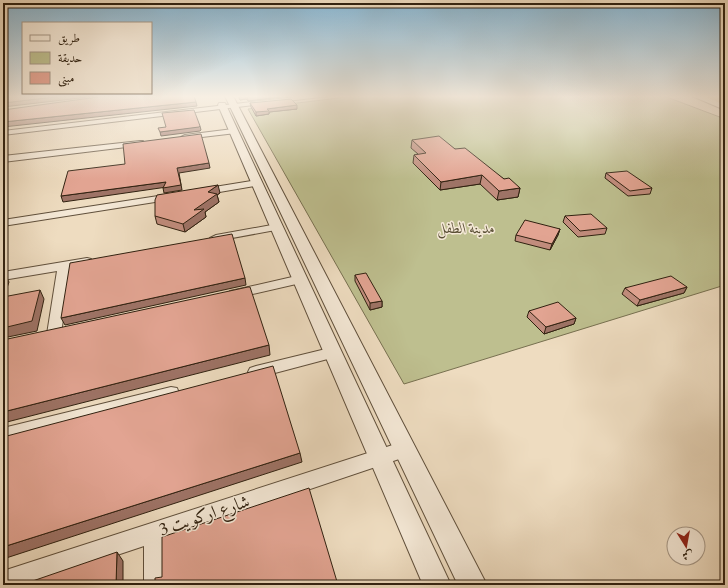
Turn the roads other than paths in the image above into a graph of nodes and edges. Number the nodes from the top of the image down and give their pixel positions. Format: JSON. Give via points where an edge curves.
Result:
{"nodes":[{"id":1,"x":58,"y":123,"type":"edge"},
{"id":2,"x":231,"y":123,"type":"edge"},
{"id":3,"x":237,"y":123,"type":"edge"},
{"id":4,"x":233,"y":131,"type":"junction"},
{"id":5,"x":3,"y":132,"type":"edge"},
{"id":6,"x":179,"y":138,"type":"edge"},
{"id":7,"x":148,"y":142,"type":"edge"},
{"id":8,"x":3,"y":159,"type":"edge"},
{"id":9,"x":257,"y":183,"type":"junction"},
{"id":10,"x":3,"y":223,"type":"edge"},
{"id":11,"x":277,"y":228,"type":"junction"},
{"id":12,"x":201,"y":241,"type":"edge"},
{"id":13,"x":102,"y":259,"type":"edge"},
{"id":14,"x":64,"y":266,"type":"junction"},
{"id":15,"x":3,"y":276,"type":"edge"},
{"id":16,"x":301,"y":279,"type":"junction"},
{"id":17,"x":224,"y":296,"type":"edge"},
{"id":18,"x":69,"y":331,"type":"edge"},
{"id":19,"x":54,"y":334,"type":"junction"},
{"id":20,"x":39,"y":337,"type":"edge"},
{"id":21,"x":334,"y":352,"type":"junction"},
{"id":22,"x":242,"y":375,"type":"edge"},
{"id":23,"x":188,"y":389,"type":"edge"},
{"id":24,"x":3,"y":436,"type":"edge"},
{"id":25,"x":405,"y":449,"type":"junction"},
{"id":26,"x":379,"y":458,"type":"junction"},
{"id":27,"x":154,"y":531,"type":"junction"},
{"id":28,"x":3,"y":582,"type":"edge"},
{"id":29,"x":155,"y":585,"type":"edge"},
{"id":30,"x":437,"y":585,"type":"edge"},
{"id":31,"x":473,"y":585,"type":"edge"}],
"edges":[{"from":1,"to":5,"type":"street"},
{"from":2,"to":4,"type":"street"},
{"from":3,"to":25,"type":"street"},
{"from":4,"to":6,"type":"street"},
{"from":4,"to":9,"type":"street"},
{"from":7,"to":8,"type":"street"},
{"from":9,"to":10,"type":"street"},
{"from":9,"to":11,"type":"street"},
{"from":11,"to":12,"type":"street"},
{"from":11,"to":16,"type":"street"},
{"from":13,"to":14,"type":"street"},
{"from":14,"to":15,"type":"street"},
{"from":14,"to":19,"type":"street"},
{"from":16,"to":17,"type":"street"},
{"from":16,"to":21,"type":"street"},
{"from":18,"to":19,"type":"street"},
{"from":19,"to":20,"type":"street"},
{"from":21,"to":22,"type":"street"},
{"from":21,"to":26,"type":"street"},
{"from":23,"to":24,"type":"street"},
{"from":25,"to":26,"type":"street","name":"شارع اركويت 3"},
{"from":25,"to":31,"type":"street"},
{"from":26,"to":27,"type":"street","name":"شارع اركويت 3"},
{"from":26,"to":30,"type":"street"},
{"from":27,"to":28,"type":"street","name":"شارع اركويت 3"},
{"from":27,"to":29,"type":"street"}]}
